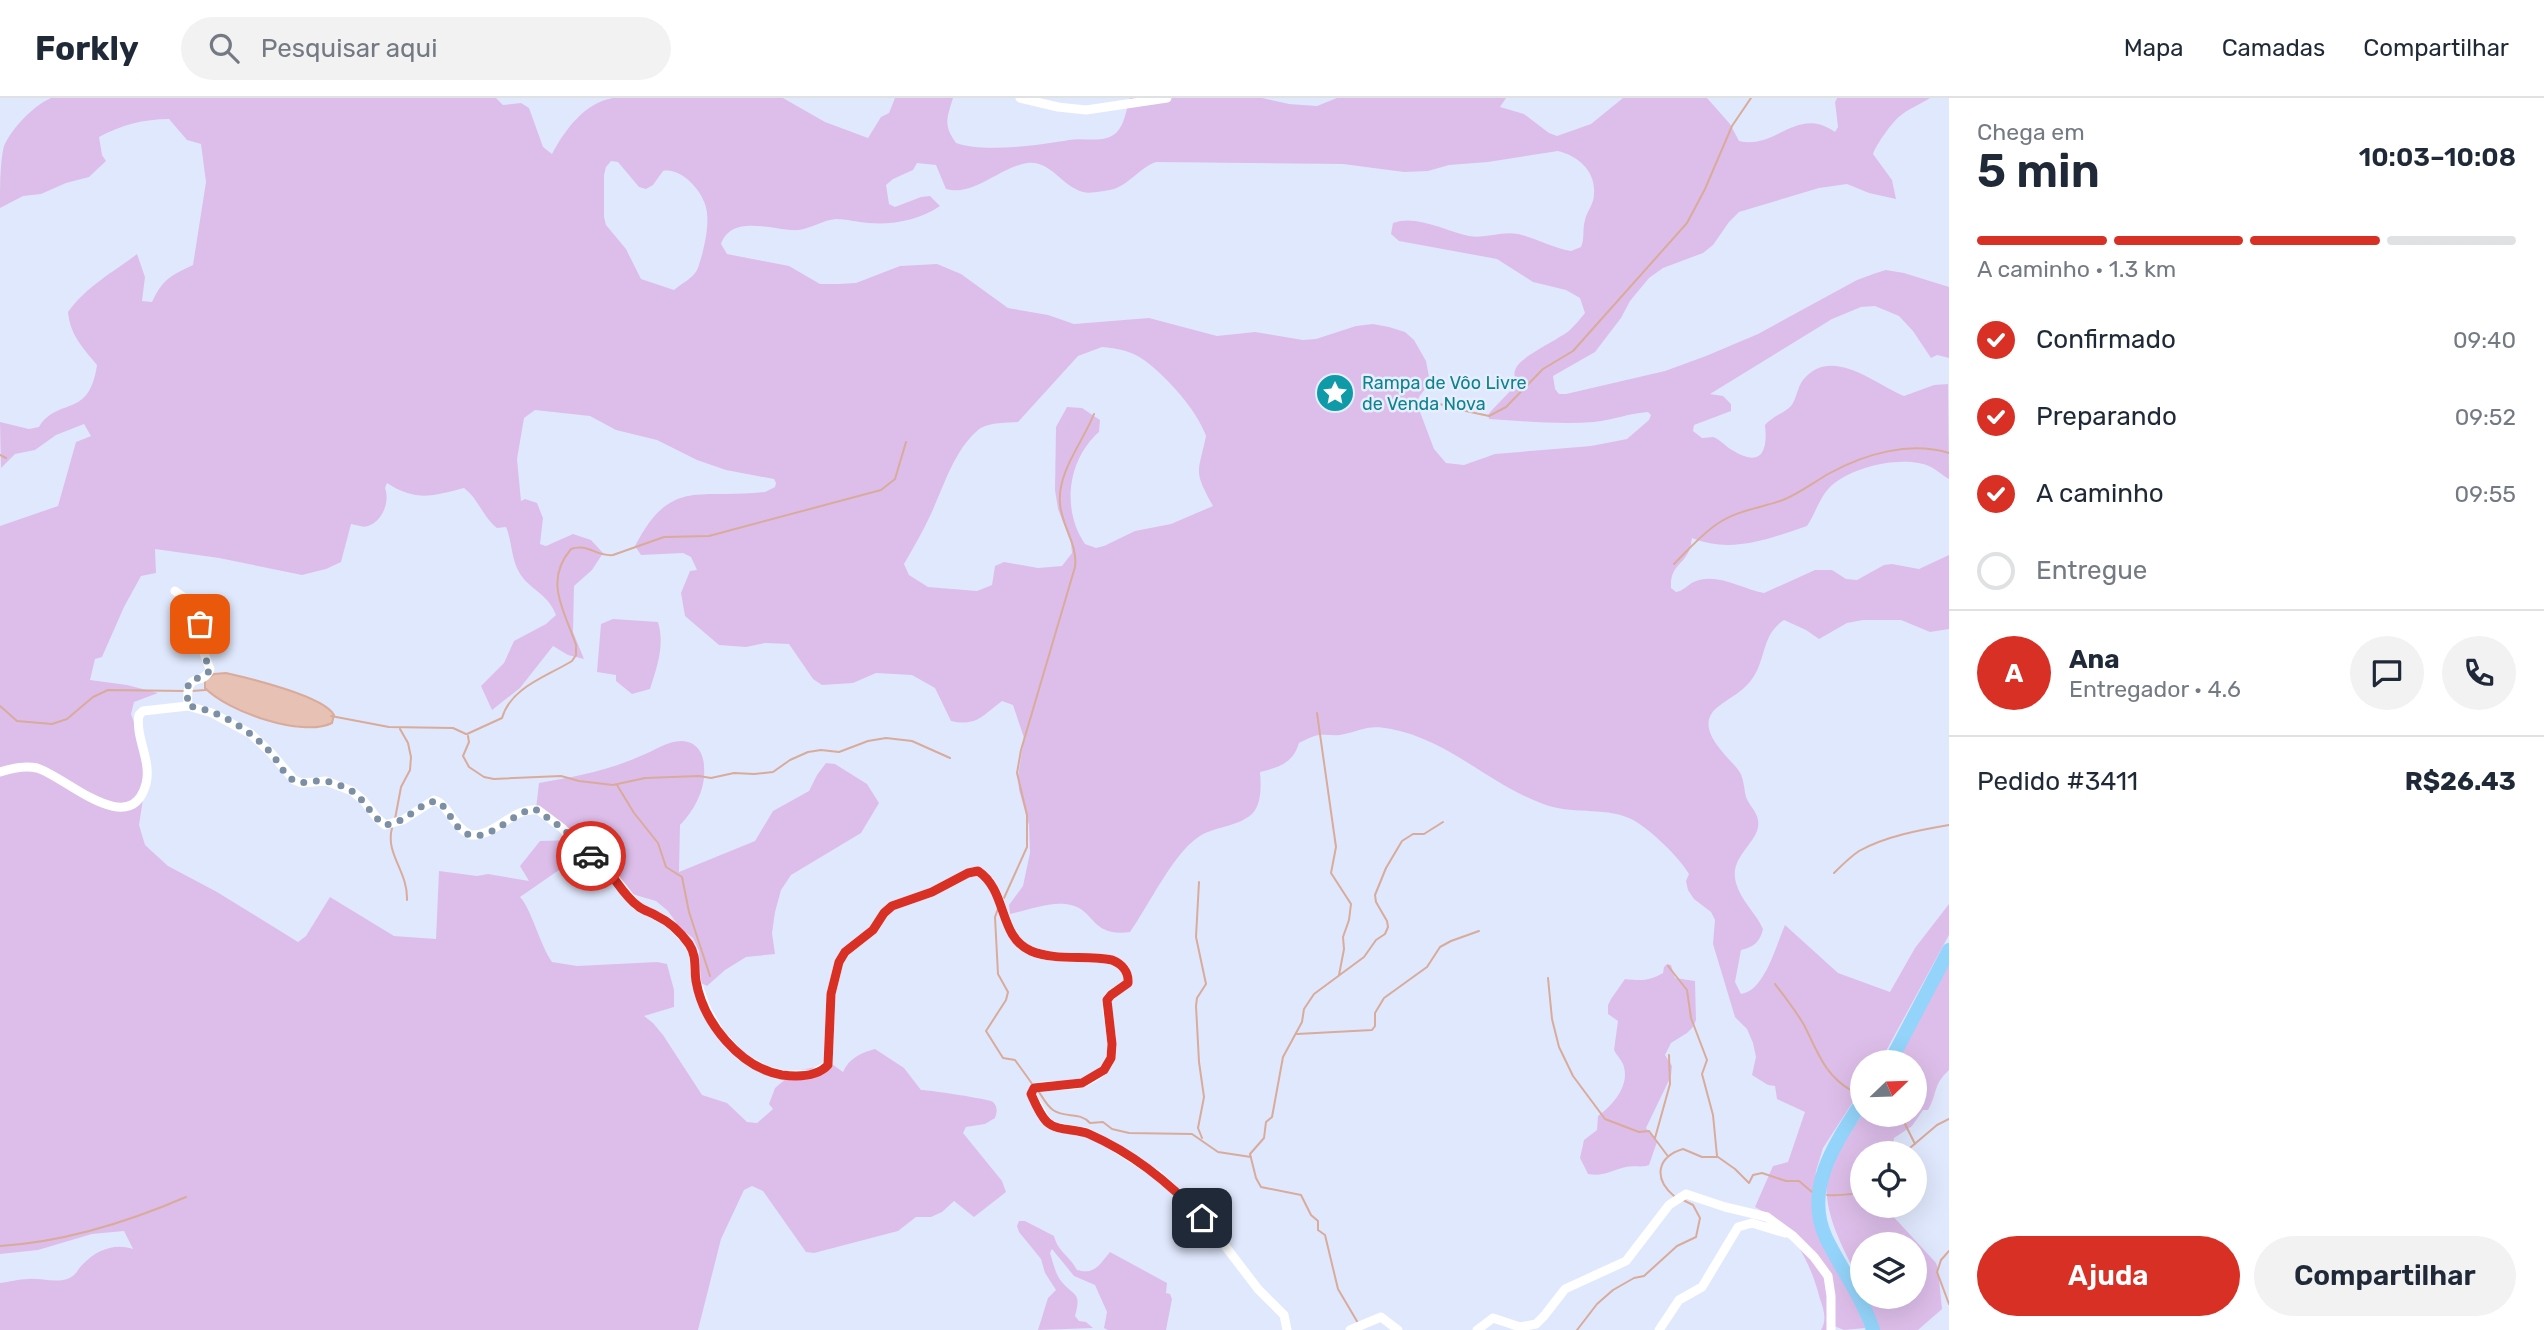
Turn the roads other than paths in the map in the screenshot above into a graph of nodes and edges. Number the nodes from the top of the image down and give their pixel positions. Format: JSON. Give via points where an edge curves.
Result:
{"nodes":[{"id":1,"x":1020,"y":98,"type":"edge"},
{"id":2,"x":1167,"y":98,"type":"edge"},
{"id":3,"x":175,"y":591,"type":"dead end"},
{"id":4,"x":188,"y":706,"type":"junction"},
{"id":5,"x":0,"y":772,"type":"edge"},
{"id":6,"x":1949,"y":950,"type":"edge"},
{"id":7,"x":1896,"y":1050,"type":"edge"},
{"id":8,"x":1850,"y":1120,"type":"edge"},
{"id":9,"x":1793,"y":1236,"type":"junction"},
{"id":10,"x":1287,"y":1330,"type":"edge"},
{"id":11,"x":1349,"y":1330,"type":"edge"},
{"id":12,"x":1398,"y":1330,"type":"edge"},
{"id":13,"x":1478,"y":1330,"type":"edge"},
{"id":14,"x":1658,"y":1330,"type":"edge"},
{"id":15,"x":1831,"y":1330,"type":"edge"},
{"id":16,"x":1872,"y":1330,"type":"edge"}],
"edges":[{"from":1,"to":2,"type":"street","via":[[1086,110]]},
{"from":3,"to":4,"type":"street","via":[[198,608],[202,648],[210,669],[189,683]]},
{"from":4,"to":5,"type":"street","via":[[139,715],[147,780],[137,799],[122,808],[104,805],[40,769],[17,767]]},
{"from":4,"to":10,"type":"street","via":[[251,734],[297,782],[326,781],[358,794],[385,825],[403,820],[434,800],[471,835],[489,832],[525,811],[541,812],[606,867],[637,906],[667,921],[685,939],[713,1022],[742,1057],[775,1073],[802,1076],[828,1065],[831,994],[848,947],[873,930],[892,906],[978,871],[993,885],[1007,926],[1025,947],[1112,960],[1128,976],[1128,983],[1107,1000],[1112,1044],[1108,1065],[1082,1083],[1034,1088],[1031,1094],[1043,1117],[1056,1127],[1092,1135],[1158,1175],[1284,1315]]},
{"from":6,"to":7,"type":"highway"},
{"from":8,"to":16,"type":"highway","via":[[1822,1172],[1818,1210],[1826,1239],[1856,1290]]},
{"from":9,"to":13,"type":"street","via":[[1767,1217],[1681,1195],[1632,1256],[1565,1289],[1536,1324],[1520,1326],[1493,1318]]},
{"from":9,"to":14,"type":"street","via":[[1762,1224],[1738,1227],[1702,1287],[1679,1300]]},
{"from":9,"to":15,"type":"street","via":[[1828,1276]]},
{"from":11,"to":12,"type":"street","via":[[1381,1317]]}]}
